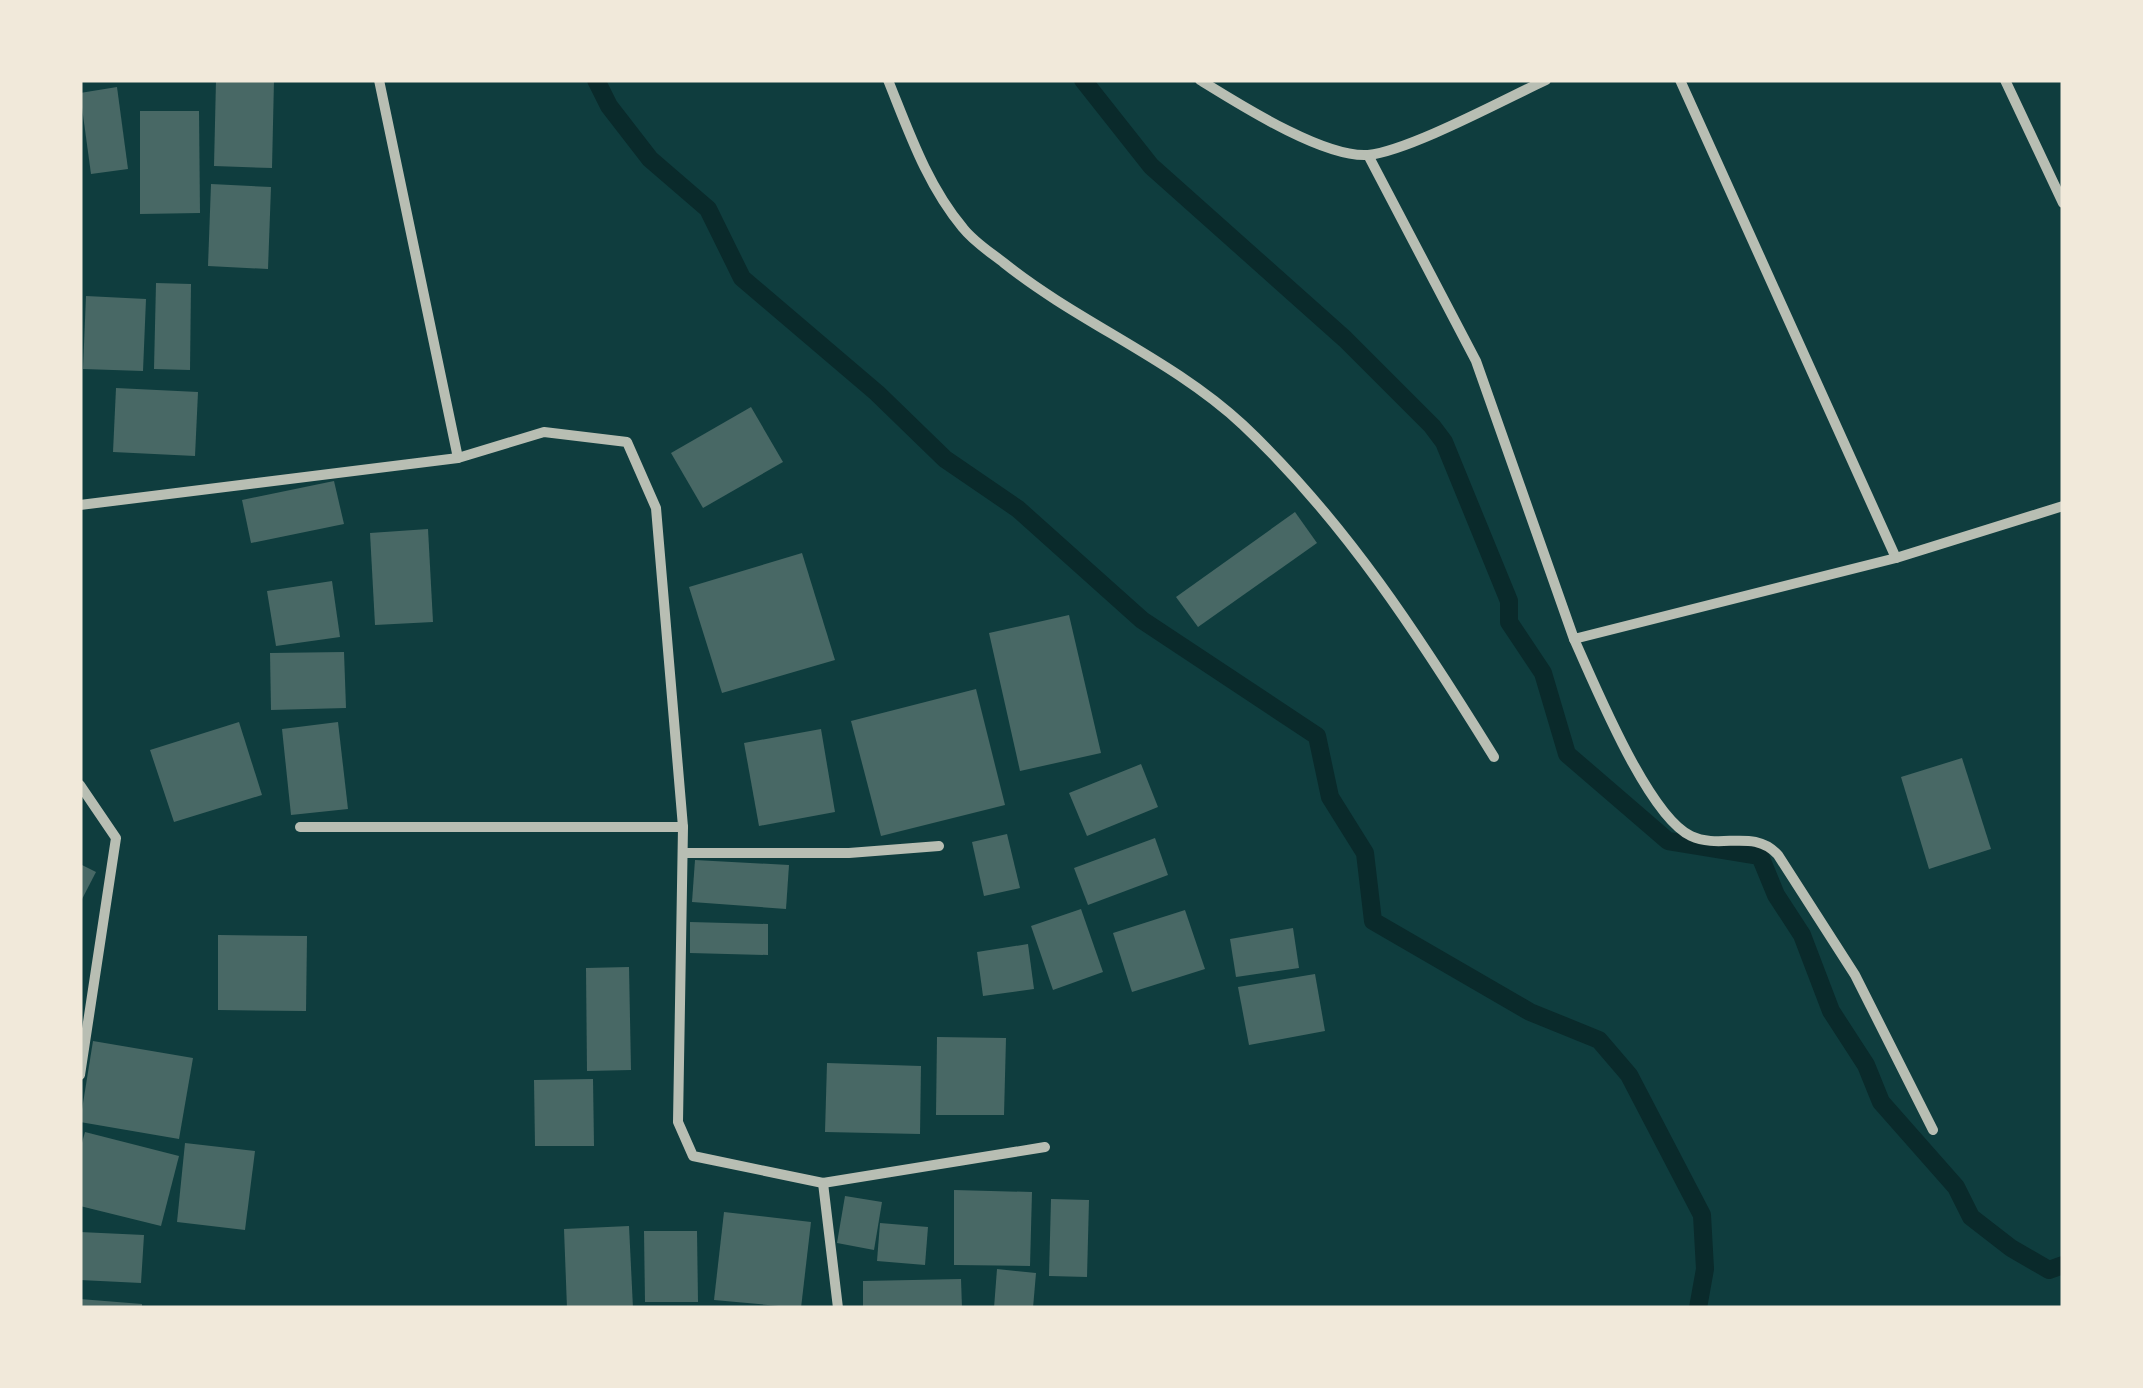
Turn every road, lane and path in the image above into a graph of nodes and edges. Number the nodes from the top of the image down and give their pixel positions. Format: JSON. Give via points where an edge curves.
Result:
{"nodes":[{"id":1,"x":379,"y":80,"type":"edge"},
{"id":2,"x":888,"y":80,"type":"edge"},
{"id":3,"x":1200,"y":80,"type":"edge"},
{"id":4,"x":1546,"y":80,"type":"edge"},
{"id":5,"x":1680,"y":80,"type":"edge"},
{"id":6,"x":2004,"y":80,"type":"edge"},
{"id":7,"x":1368,"y":155,"type":"junction"},
{"id":8,"x":2063,"y":203,"type":"edge"},
{"id":9,"x":458,"y":458,"type":"junction"},
{"id":10,"x":80,"y":505,"type":"edge"},
{"id":11,"x":2063,"y":506,"type":"edge"},
{"id":12,"x":1896,"y":558,"type":"junction"},
{"id":13,"x":1574,"y":638,"type":"junction"},
{"id":14,"x":1494,"y":758,"type":"dead end"},
{"id":15,"x":80,"y":786,"type":"edge"},
{"id":16,"x":300,"y":827,"type":"dead end"},
{"id":17,"x":683,"y":827,"type":"junction"},
{"id":18,"x":939,"y":846,"type":"dead end"},
{"id":19,"x":684,"y":853,"type":"junction"},
{"id":20,"x":80,"y":1075,"type":"edge"},
{"id":21,"x":1933,"y":1130,"type":"dead end"},
{"id":22,"x":1045,"y":1147,"type":"dead end"},
{"id":23,"x":823,"y":1184,"type":"junction"},
{"id":24,"x":838,"y":1308,"type":"edge"}],
"edges":[{"from":1,"to":9,"type":"street"},
{"from":2,"to":14,"type":"street","via":[[937,194],[966,232],[1022,277],[1168,368],[1240,422],[1315,499],[1408,622]]},
{"from":3,"to":7,"type":"street","via":[[1308,139]]},
{"from":4,"to":7,"type":"street"},
{"from":5,"to":12,"type":"street"},
{"from":6,"to":8,"type":"street"},
{"from":7,"to":13,"type":"street","via":[[1476,361]]},
{"from":9,"to":10,"type":"street"},
{"from":9,"to":17,"type":"street","via":[[544,432],[627,442],[656,508]]},
{"from":11,"to":12,"type":"street"},
{"from":12,"to":13,"type":"street"},
{"from":13,"to":21,"type":"street","via":[[1662,812],[1697,838],[1755,840],[1778,855],[1855,975]]},
{"from":15,"to":20,"type":"street","via":[[116,838]]},
{"from":16,"to":17,"type":"street"},
{"from":17,"to":19,"type":"street"},
{"from":18,"to":19,"type":"street"},
{"from":19,"to":23,"type":"street","via":[[678,1122],[693,1156]]},
{"from":22,"to":23,"type":"street"},
{"from":23,"to":24,"type":"street"}]}
